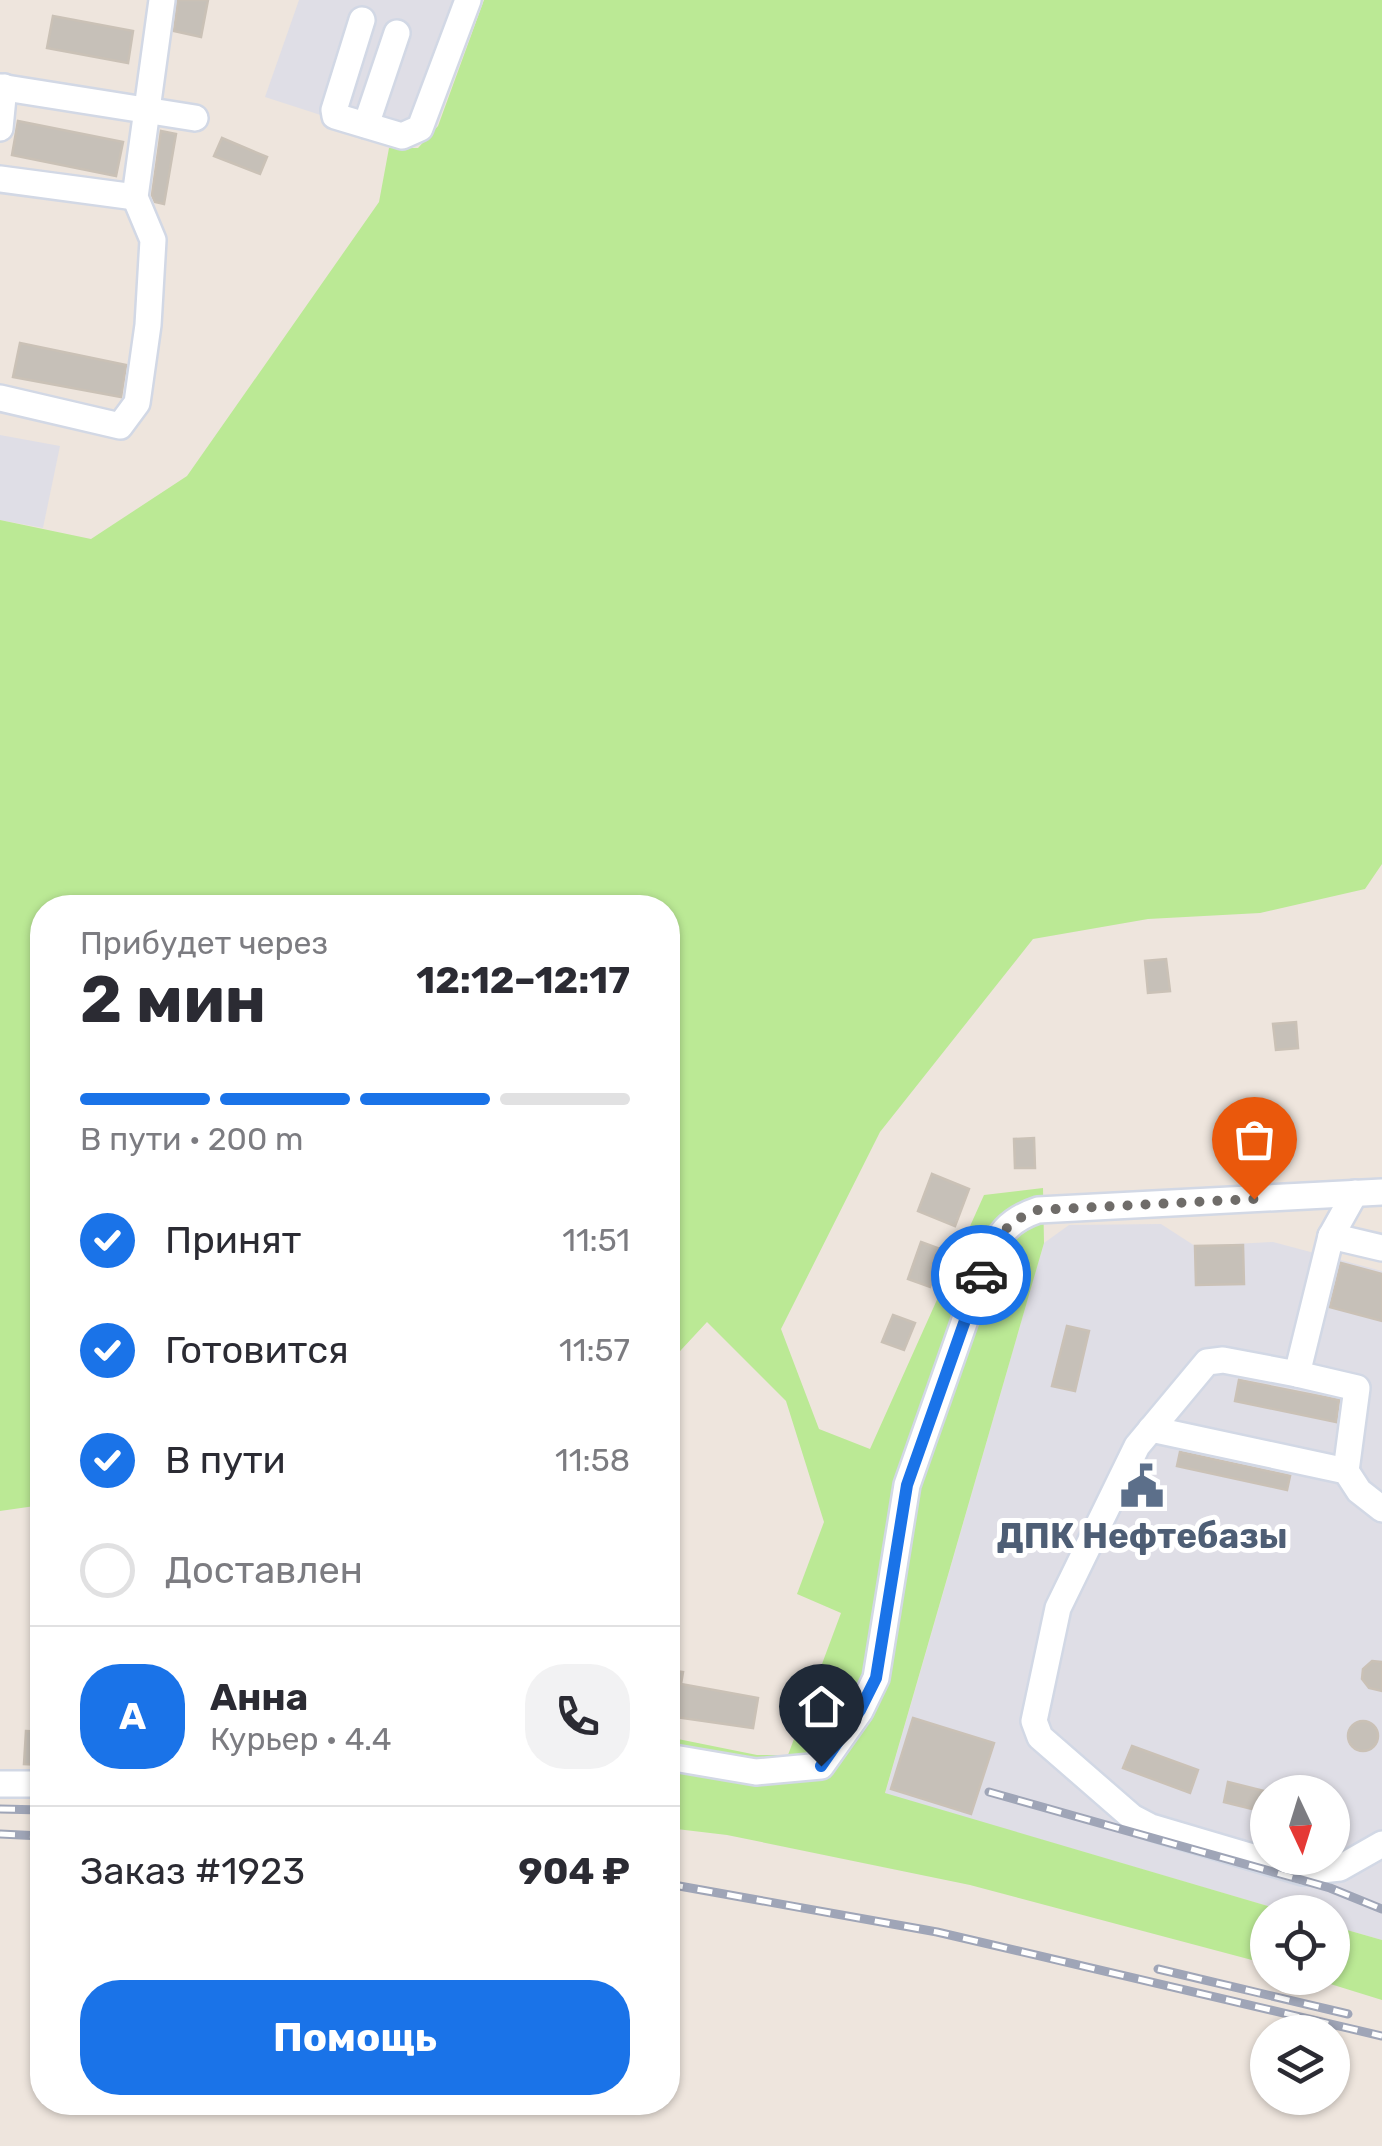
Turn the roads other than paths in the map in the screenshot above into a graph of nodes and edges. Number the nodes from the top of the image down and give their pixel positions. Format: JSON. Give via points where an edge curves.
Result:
{"nodes":[{"id":1,"x":162,"y":0,"type":"edge"},
{"id":2,"x":468,"y":0,"type":"edge"},
{"id":3,"x":362,"y":20,"type":"dead end"},
{"id":4,"x":397,"y":33,"type":"dead end"},
{"id":5,"x":2,"y":87,"type":"edge"},
{"id":6,"x":146,"y":111,"type":"junction"},
{"id":7,"x":194,"y":118,"type":"dead end"},
{"id":8,"x":366,"y":125,"type":"junction"},
{"id":9,"x":0,"y":128,"type":"edge"},
{"id":10,"x":0,"y":179,"type":"edge"},
{"id":11,"x":135,"y":196,"type":"junction"},
{"id":12,"x":0,"y":398,"type":"edge"},
{"id":13,"x":1382,"y":1192,"type":"edge"},
{"id":14,"x":1354,"y":1193,"type":"junction"},
{"id":15,"x":1331,"y":1236,"type":"junction"},
{"id":16,"x":1382,"y":1248,"type":"edge"},
{"id":17,"x":1297,"y":1374,"type":"junction"},
{"id":18,"x":1150,"y":1429,"type":"junction"},
{"id":19,"x":1346,"y":1471,"type":"junction"},
{"id":20,"x":1382,"y":1509,"type":"edge"},
{"id":21,"x":680,"y":1758,"type":"edge"},
{"id":22,"x":0,"y":1784,"type":"edge"},
{"id":23,"x":30,"y":1784,"type":"edge"},
{"id":24,"x":1382,"y":1844,"type":"edge"}],
"edges":[{"from":1,"to":6,"type":"street"},
{"from":2,"to":8,"type":"street","via":[[420,128],[402,136]]},
{"from":3,"to":8,"type":"street","via":[[334,110]]},
{"from":4,"to":8,"type":"street"},
{"from":5,"to":6,"type":"street"},
{"from":5,"to":9,"type":"street"},
{"from":6,"to":7,"type":"street"},
{"from":6,"to":11,"type":"street"},
{"from":10,"to":11,"type":"street"},
{"from":11,"to":12,"type":"street","via":[[152,240],[137,403],[120,426]]},
{"from":13,"to":14,"type":"street"},
{"from":14,"to":15,"type":"street"},
{"from":14,"to":21,"type":"street","via":[[1038,1210],[1017,1217],[998,1233],[907,1485],[876,1678],[860,1710],[821,1766],[756,1772]]},
{"from":15,"to":16,"type":"street"},
{"from":15,"to":17,"type":"street"},
{"from":17,"to":18,"type":"street","via":[[1206,1362]]},
{"from":17,"to":19,"type":"street","via":[[1358,1388]]},
{"from":18,"to":19,"type":"street"},
{"from":18,"to":24,"type":"street","via":[[1058,1608],[1036,1730],[1132,1818],[1151,1827],[1302,1872],[1340,1868]]},
{"from":19,"to":20,"type":"street"},
{"from":22,"to":23,"type":"street"}]}
